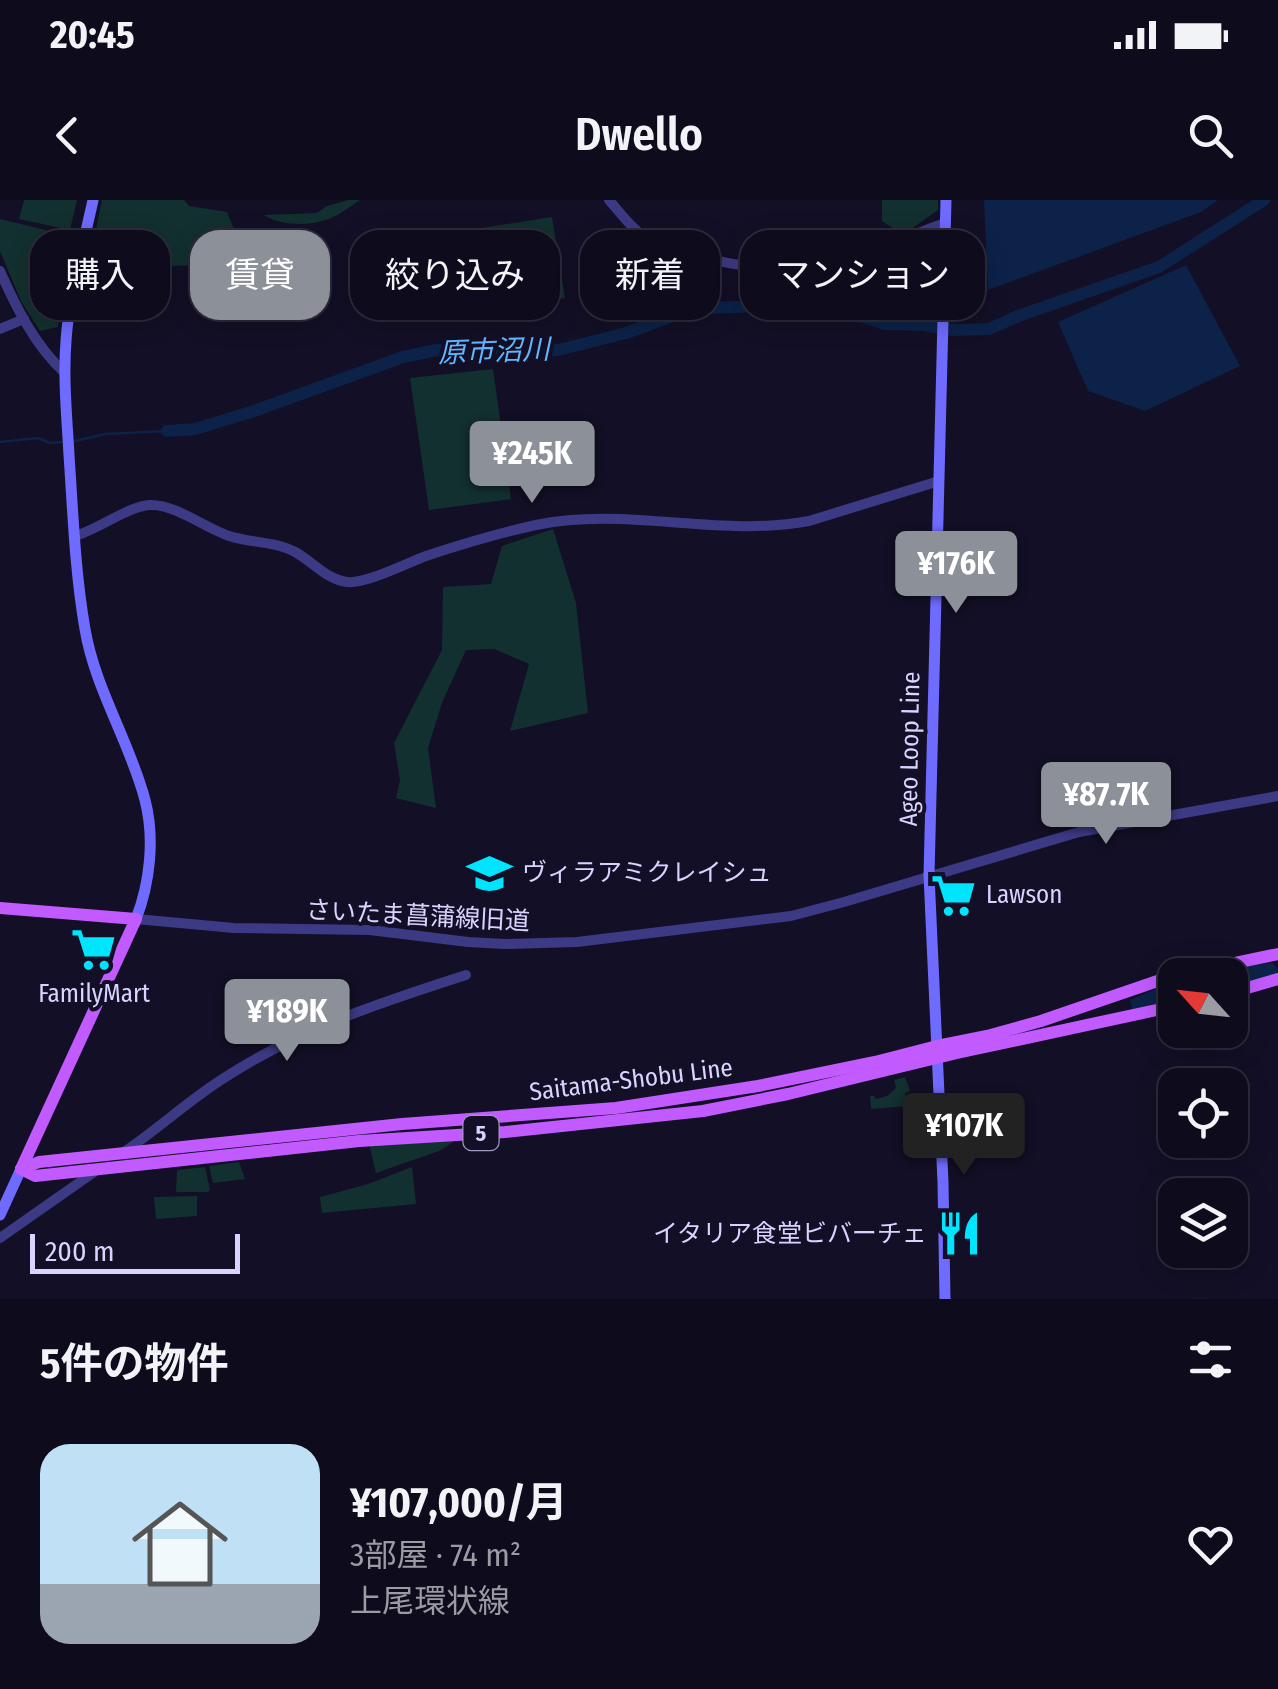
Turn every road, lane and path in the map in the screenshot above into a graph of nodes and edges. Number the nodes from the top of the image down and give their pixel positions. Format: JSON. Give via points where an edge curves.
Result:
{"nodes":[{"id":1,"x":93,"y":200,"type":"edge"},
{"id":2,"x":609,"y":200,"type":"edge"},
{"id":3,"x":946,"y":200,"type":"edge"},
{"id":4,"x":946,"y":223,"type":"junction"},
{"id":5,"x":0,"y":271,"type":"edge"},
{"id":6,"x":24,"y":319,"type":"junction"},
{"id":7,"x":0,"y":329,"type":"edge"},
{"id":8,"x":65,"y":373,"type":"junction"},
{"id":9,"x":939,"y":481,"type":"junction"},
{"id":10,"x":74,"y":536,"type":"junction"},
{"id":11,"x":1278,"y":796,"type":"edge"},
{"id":12,"x":929,"y":876,"type":"junction"},
{"id":13,"x":0,"y":908,"type":"edge"},
{"id":14,"x":136,"y":920,"type":"junction"},
{"id":15,"x":1276,"y":956,"type":"edge"},
{"id":16,"x":1248,"y":961,"type":"edge"},
{"id":17,"x":466,"y":975,"type":"dead end"},
{"id":18,"x":1278,"y":979,"type":"edge"},
{"id":19,"x":1158,"y":981,"type":"edge"},
{"id":20,"x":1248,"y":988,"type":"edge"},
{"id":21,"x":1123,"y":993,"type":"junction"},
{"id":22,"x":1158,"y":1010,"type":"edge"},
{"id":23,"x":1130,"y":1017,"type":"junction"},
{"id":24,"x":938,"y":1052,"type":"junction"},
{"id":25,"x":118,"y":1155,"type":"junction"},
{"id":26,"x":169,"y":1156,"type":"junction"},
{"id":27,"x":21,"y":1169,"type":"junction"},
{"id":28,"x":97,"y":1170,"type":"junction"},
{"id":29,"x":0,"y":1215,"type":"edge"},
{"id":30,"x":0,"y":1238,"type":"edge"},
{"id":31,"x":945,"y":1299,"type":"edge"}],
"edges":[{"from":1,"to":8,"type":"main road","via":[[70,307]]},
{"from":2,"to":4,"type":"street","via":[[654,242],[760,267],[820,242],[888,242]]},
{"from":3,"to":4,"type":"main road","name":"Ageo Loop Line"},
{"from":4,"to":9,"type":"main road","name":"Ageo Loop Line"},
{"from":5,"to":6,"type":"street"},
{"from":6,"to":7,"type":"street"},
{"from":6,"to":8,"type":"street"},
{"from":8,"to":10,"type":"main road"},
{"from":9,"to":10,"type":"street","via":[[789,525],[538,525],[352,582],[286,549],[224,534],[158,506],[144,505]]},
{"from":9,"to":12,"type":"main road","name":"Ageo Loop Line"},
{"from":10,"to":14,"type":"main road","via":[[88,645],[149,818],[146,892]]},
{"from":11,"to":12,"type":"street","name":"さいたま菖蒲線旧道","via":[[1079,832]]},
{"from":12,"to":14,"type":"street","name":"さいたま菖蒲線旧道","via":[[780,918],[559,943]]},
{"from":12,"to":24,"type":"main road","name":"Ageo Loop Line"},
{"from":13,"to":14,"type":"main road"},
{"from":14,"to":27,"type":"main road"},
{"from":15,"to":16,"type":"main road","name":"Saitama-Shobu Line","number":"5"},
{"from":17,"to":25,"type":"street","via":[[275,1048]]},
{"from":18,"to":20,"type":"main road"},
{"from":19,"to":21,"type":"main road","name":"Saitama-Shobu Line","number":"5"},
{"from":21,"to":23,"type":"main road","via":[[1117,1004]]},
{"from":21,"to":24,"type":"main road","name":"Saitama-Shobu Line","number":"5"},
{"from":22,"to":23,"type":"main road","name":"Saitama-Shobu Line","number":"5"},
{"from":23,"to":24,"type":"main road","name":"Saitama-Shobu Line","number":"5"},
{"from":24,"to":26,"type":"main road","name":"Saitama-Shobu Line","number":"5","via":[[766,1091],[387,1126]]},
{"from":24,"to":31,"type":"main road","name":"Ageo Loop Line"},
{"from":25,"to":26,"type":"main road","name":"Saitama-Shobu Line","number":"5"},
{"from":25,"to":27,"type":"main road","name":"Saitama-Shobu Line","number":"5"},
{"from":26,"to":28,"type":"main road","name":"Saitama-Shobu Line","number":"5"},
{"from":27,"to":28,"type":"main road","name":"Saitama-Shobu Line","number":"5","via":[[34,1176]]},
{"from":27,"to":29,"type":"main road"},
{"from":28,"to":30,"type":"street"}]}
